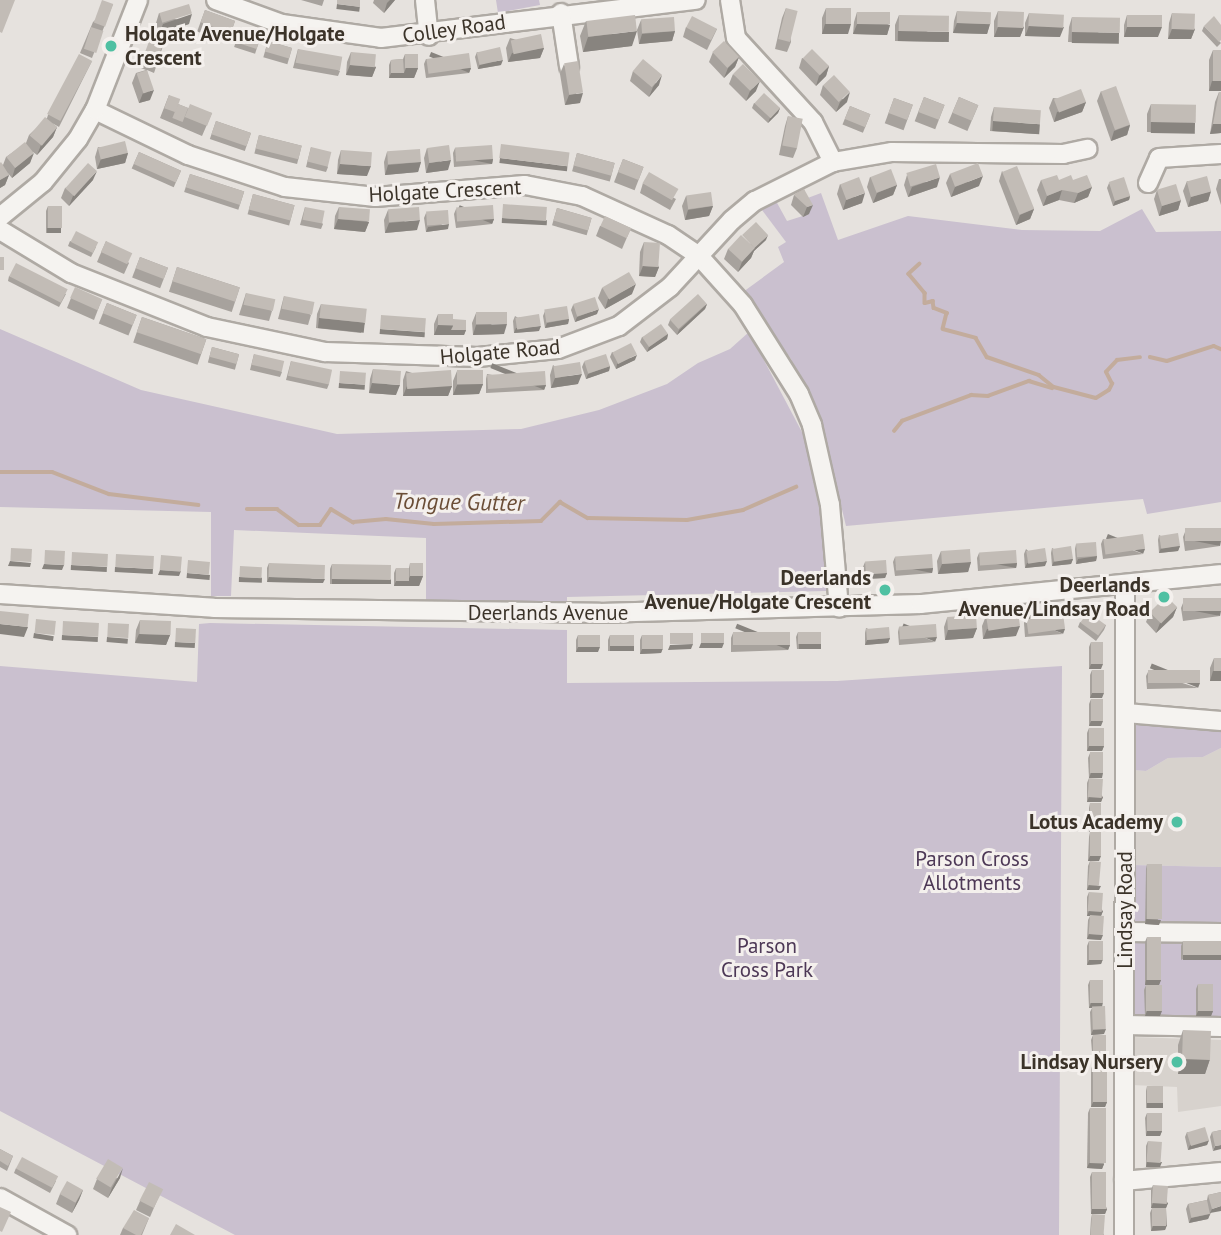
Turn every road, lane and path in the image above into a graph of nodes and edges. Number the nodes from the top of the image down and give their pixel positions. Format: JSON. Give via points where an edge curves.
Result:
{"nodes":[{"id":1,"x":138,"y":0,"type":"edge"},
{"id":2,"x":216,"y":0,"type":"edge"},
{"id":3,"x":425,"y":0,"type":"edge"},
{"id":4,"x":696,"y":0,"type":"edge"},
{"id":5,"x":730,"y":0,"type":"edge"},
{"id":6,"x":561,"y":13,"type":"junction"},
{"id":7,"x":429,"y":36,"type":"junction"},
{"id":8,"x":569,"y":66,"type":"edge"},
{"id":9,"x":95,"y":110,"type":"junction"},
{"id":10,"x":1087,"y":149,"type":"dead end"},
{"id":11,"x":1221,"y":154,"type":"edge"},
{"id":12,"x":833,"y":162,"type":"junction"},
{"id":13,"x":1148,"y":183,"type":"dead end"},
{"id":14,"x":0,"y":218,"type":"edge"},
{"id":15,"x":0,"y":230,"type":"edge"},
{"id":16,"x":698,"y":255,"type":"junction"},
{"id":17,"x":1221,"y":574,"type":"edge"},
{"id":18,"x":1125,"y":586,"type":"junction"},
{"id":19,"x":0,"y":594,"type":"edge"},
{"id":20,"x":839,"y":608,"type":"junction"},
{"id":21,"x":1126,"y":713,"type":"junction"},
{"id":22,"x":1221,"y":721,"type":"edge"},
{"id":23,"x":1126,"y":932,"type":"junction"},
{"id":24,"x":1221,"y":933,"type":"edge"},
{"id":25,"x":1125,"y":1025,"type":"junction"},
{"id":26,"x":1221,"y":1027,"type":"edge"},
{"id":27,"x":1221,"y":1172,"type":"edge"},
{"id":28,"x":1124,"y":1181,"type":"junction"},
{"id":29,"x":0,"y":1198,"type":"edge"},
{"id":30,"x":67,"y":1235,"type":"edge"},
{"id":31,"x":1124,"y":1235,"type":"edge"}],
"edges":[{"from":1,"to":9,"type":"street"},
{"from":2,"to":7,"type":"street","name":"Colley Road","via":[[316,32],[380,38]]},
{"from":3,"to":7,"type":"street"},
{"from":4,"to":6,"type":"street","name":"Colley Road"},
{"from":5,"to":12,"type":"street","via":[[736,38],[813,122]]},
{"from":6,"to":7,"type":"street","name":"Colley Road"},
{"from":6,"to":8,"type":"street"},
{"from":9,"to":14,"type":"street","via":[[60,164]]},
{"from":9,"to":16,"type":"street","name":"Holgate Crescent","via":[[188,155],[285,187],[375,197],[494,185],[556,190],[640,219]]},
{"from":10,"to":12,"type":"street","name":"Holgate Road","via":[[1063,154],[891,152]]},
{"from":11,"to":13,"type":"street","via":[[1159,158]]},
{"from":12,"to":16,"type":"street","name":"Holgate Road","via":[[755,201]]},
{"from":15,"to":16,"type":"street","name":"Holgate Road","via":[[71,273],[164,313],[272,343],[367,356],[478,357],[581,344],[639,314]]},
{"from":16,"to":20,"type":"street","name":"Holgate Crescent","via":[[766,338],[812,425],[836,546]]},
{"from":17,"to":18,"type":"street","name":"Deerlands Avenue"},
{"from":18,"to":20,"type":"street","name":"Deerlands Avenue"},
{"from":18,"to":21,"type":"street","name":"Lindsay Road"},
{"from":19,"to":20,"type":"street","name":"Deerlands Avenue","via":[[214,608],[473,614]]},
{"from":21,"to":22,"type":"street"},
{"from":21,"to":23,"type":"street","name":"Lindsay Road"},
{"from":23,"to":24,"type":"street"},
{"from":23,"to":25,"type":"street","name":"Lindsay Road"},
{"from":25,"to":26,"type":"street"},
{"from":25,"to":28,"type":"street","name":"Lindsay Road"},
{"from":27,"to":28,"type":"street"},
{"from":28,"to":31,"type":"street","name":"Lindsay Road"},
{"from":29,"to":30,"type":"street"}]}
